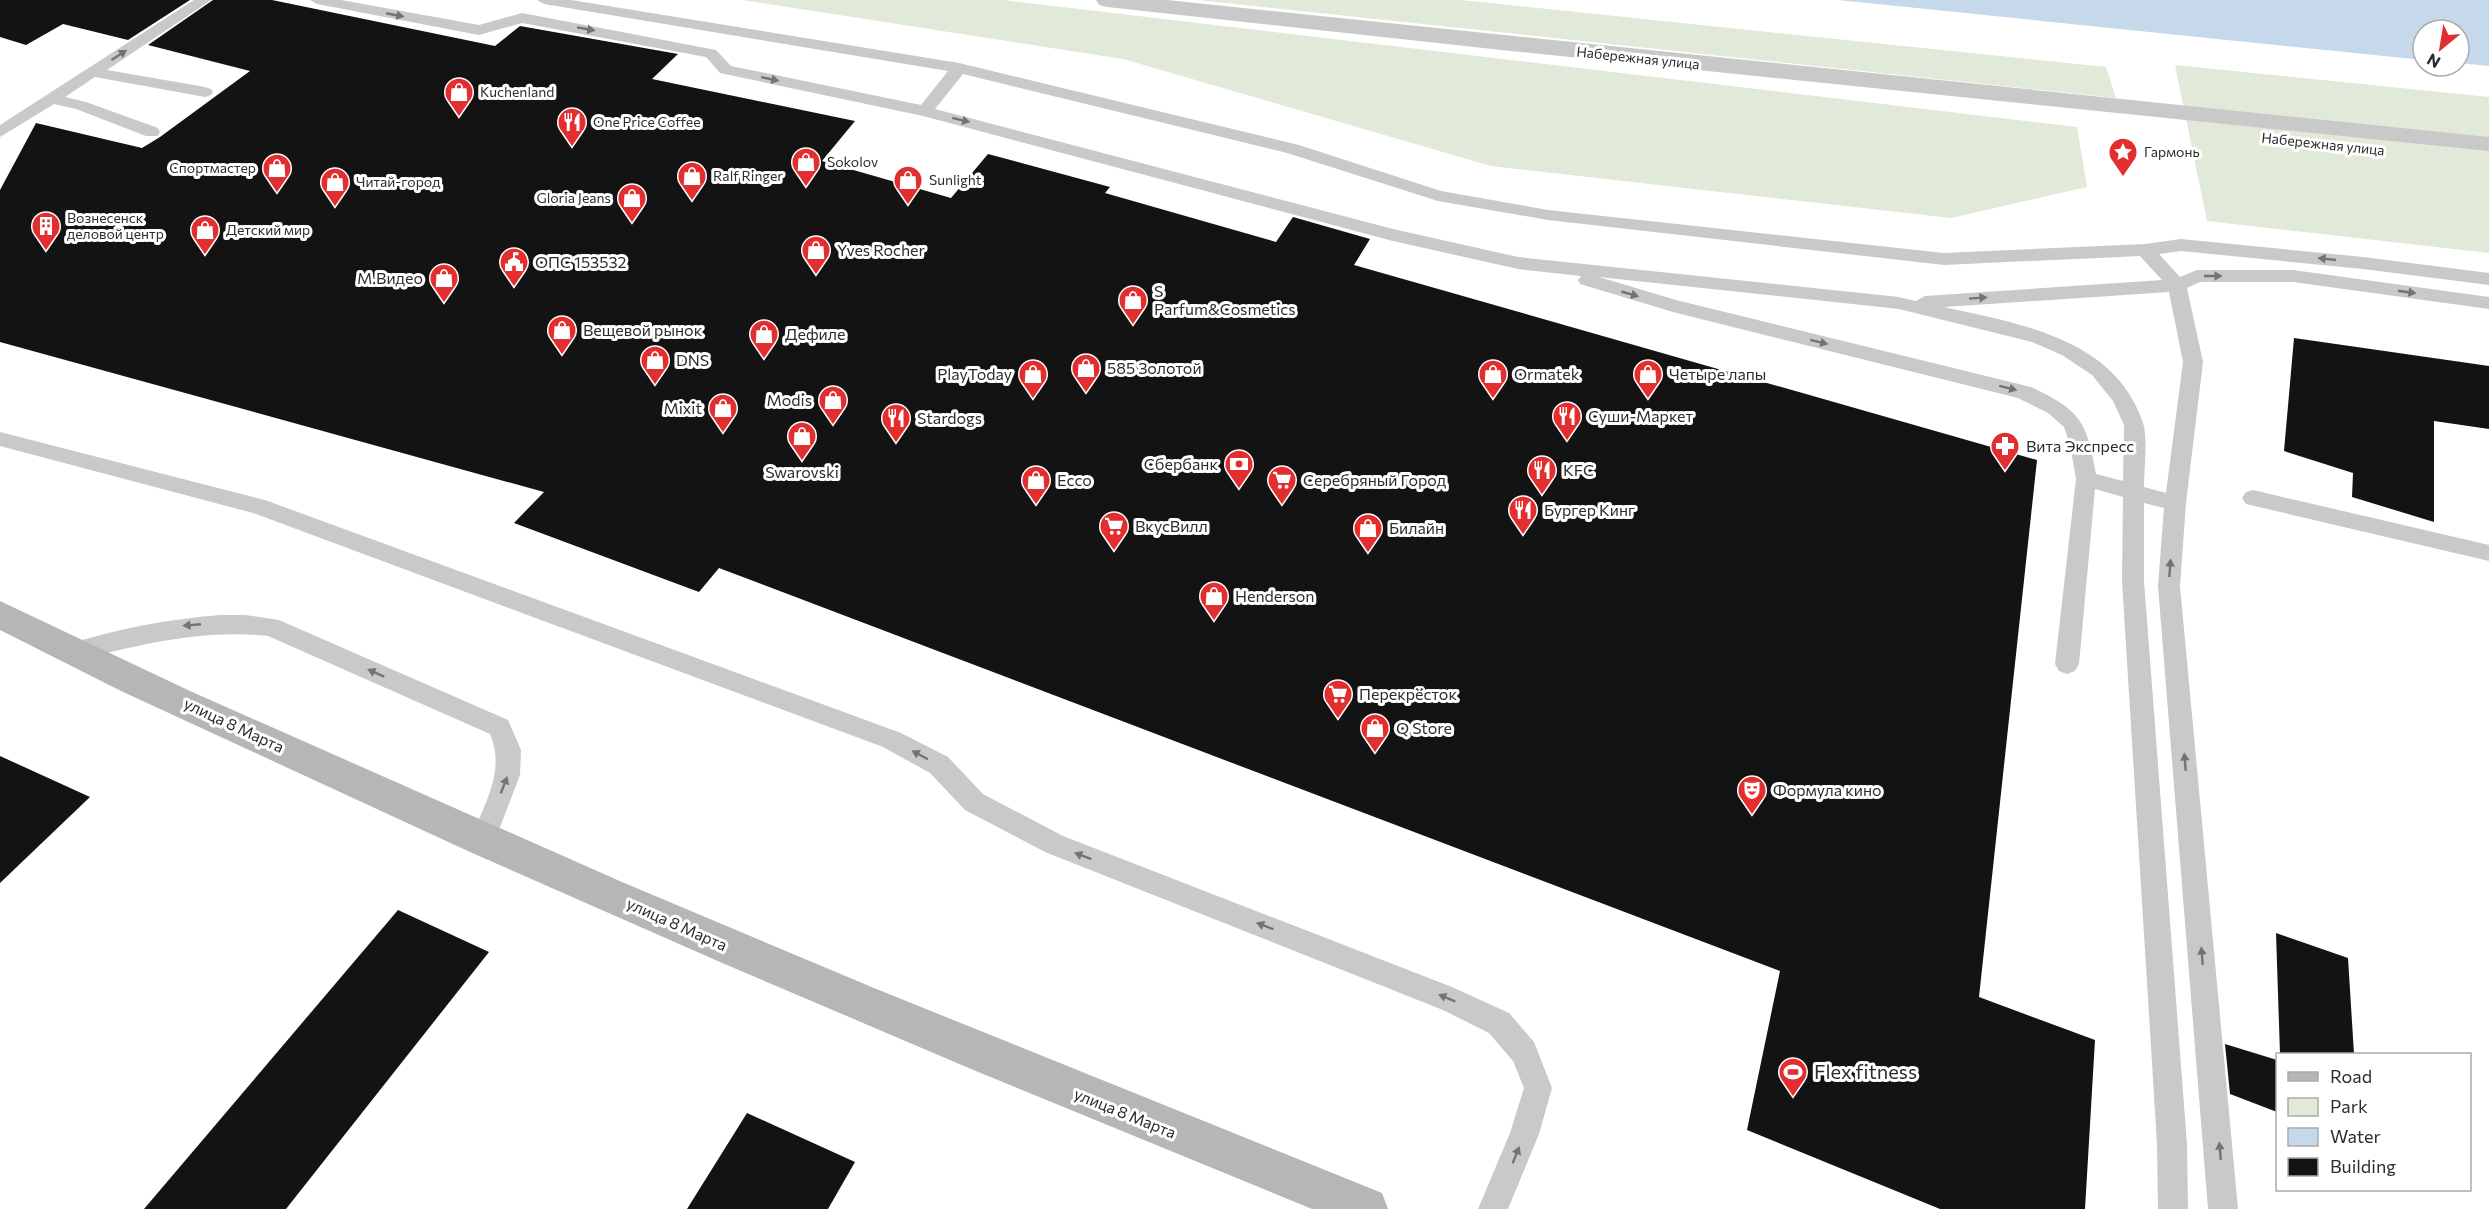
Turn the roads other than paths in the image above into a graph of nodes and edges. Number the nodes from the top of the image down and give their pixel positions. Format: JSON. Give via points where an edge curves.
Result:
{"nodes":[{"id":1,"x":182,"y":0,"type":"edge"},
{"id":2,"x":204,"y":0,"type":"edge"},
{"id":3,"x":317,"y":0,"type":"edge"},
{"id":4,"x":544,"y":0,"type":"edge"},
{"id":5,"x":1107,"y":0,"type":"edge"},
{"id":6,"x":959,"y":68,"type":"junction"},
{"id":7,"x":93,"y":72,"type":"junction"},
{"id":8,"x":205,"y":93,"type":"dead end"},
{"id":9,"x":51,"y":99,"type":"junction"},
{"id":10,"x":925,"y":111,"type":"junction"},
{"id":11,"x":2169,"y":113,"type":"junction"},
{"id":12,"x":0,"y":117,"type":"edge"},
{"id":13,"x":0,"y":132,"type":"edge"},
{"id":14,"x":152,"y":132,"type":"dead end"},
{"id":15,"x":2489,"y":144,"type":"edge"},
{"id":16,"x":2489,"y":161,"type":"edge"},
{"id":17,"x":2145,"y":250,"type":"junction"},
{"id":18,"x":1555,"y":267,"type":"junction"},
{"id":19,"x":2489,"y":279,"type":"edge"},
{"id":20,"x":2177,"y":285,"type":"junction"},
{"id":21,"x":1899,"y":303,"type":"junction"},
{"id":22,"x":2489,"y":303,"type":"edge"},
{"id":23,"x":0,"y":439,"type":"edge"},
{"id":24,"x":2086,"y":478,"type":"junction"},
{"id":25,"x":2134,"y":492,"type":"junction"},
{"id":26,"x":2253,"y":498,"type":"dead end"},
{"id":27,"x":2175,"y":503,"type":"junction"},
{"id":28,"x":2489,"y":553,"type":"edge"},
{"id":29,"x":0,"y":614,"type":"edge"},
{"id":30,"x":74,"y":652,"type":"junction"},
{"id":31,"x":2067,"y":664,"type":"dead end"},
{"id":32,"x":483,"y":840,"type":"junction"},
{"id":33,"x":1366,"y":1209,"type":"edge"},
{"id":34,"x":1493,"y":1209,"type":"edge"},
{"id":35,"x":2174,"y":1209,"type":"edge"},
{"id":36,"x":2223,"y":1209,"type":"edge"}],
"edges":[{"from":1,"to":12,"type":"lane"},
{"from":7,"to":2,"type":"lane","one_way":true},
{"from":3,"to":10,"type":"lane","one_way":true,"via":[[479,30],[522,18],[628,36],[711,53],[726,70]]},
{"from":4,"to":6,"type":"lane"},
{"from":5,"to":11,"type":"street","name":"Набережная улица"},
{"from":6,"to":10,"type":"lane"},
{"from":6,"to":17,"type":"lane","via":[[1293,149],[1438,196],[1548,216],[1944,259]]},
{"from":7,"to":8,"type":"lane"},
{"from":7,"to":9,"type":"lane"},
{"from":9,"to":13,"type":"lane"},
{"from":9,"to":14,"type":"lane","via":[[80,105]]},
{"from":10,"to":18,"type":"lane","one_way":true,"via":[[1392,235],[1518,263]]},
{"from":11,"to":15,"type":"street","name":"Набережная улица"},
{"from":11,"to":16,"type":"street","name":"Набережная улица","via":[[2175,129]]},
{"from":19,"to":17,"type":"lane","one_way":true,"via":[[2181,245]]},
{"from":17,"to":20,"type":"lane"},
{"from":18,"to":21,"type":"lane"},
{"from":18,"to":24,"type":"lane","one_way":true,"via":[[1673,306],[2024,392],[2069,416],[2077,432]]},
{"from":21,"to":20,"type":"lane","one_way":true},
{"from":20,"to":22,"type":"lane","one_way":true,"via":[[2197,276],[2293,276]]},
{"from":20,"to":27,"type":"lane","via":[[2193,362]]},
{"from":21,"to":25,"type":"lane","via":[[2039,337],[2069,350],[2099,370],[2122,398],[2134,425]]},
{"from":34,"to":23,"type":"lane","one_way":true,"via":[[1538,1088],[1524,1052],[1499,1023],[1442,996],[1054,844],[974,802],[939,765],[892,740],[257,506]]},
{"from":24,"to":25,"type":"lane"},
{"from":24,"to":31,"type":"lane"},
{"from":25,"to":27,"type":"lane"},
{"from":25,"to":35,"type":"lane","via":[[2133,581]]},
{"from":26,"to":28,"type":"lane"},
{"from":36,"to":27,"type":"lane","one_way":true,"via":[[2169,586]]},
{"from":29,"to":30,"type":"main road","name":"улица 8 Марта"},
{"from":30,"to":32,"type":"main road","name":"улица 8 Марта"},
{"from":32,"to":30,"type":"lane","one_way":true,"via":[[508,775],[509,750],[499,727],[271,627],[240,622],[183,626]]},
{"from":32,"to":33,"type":"main road","name":"улица 8 Марта","via":[[1010,1066]]}]}
